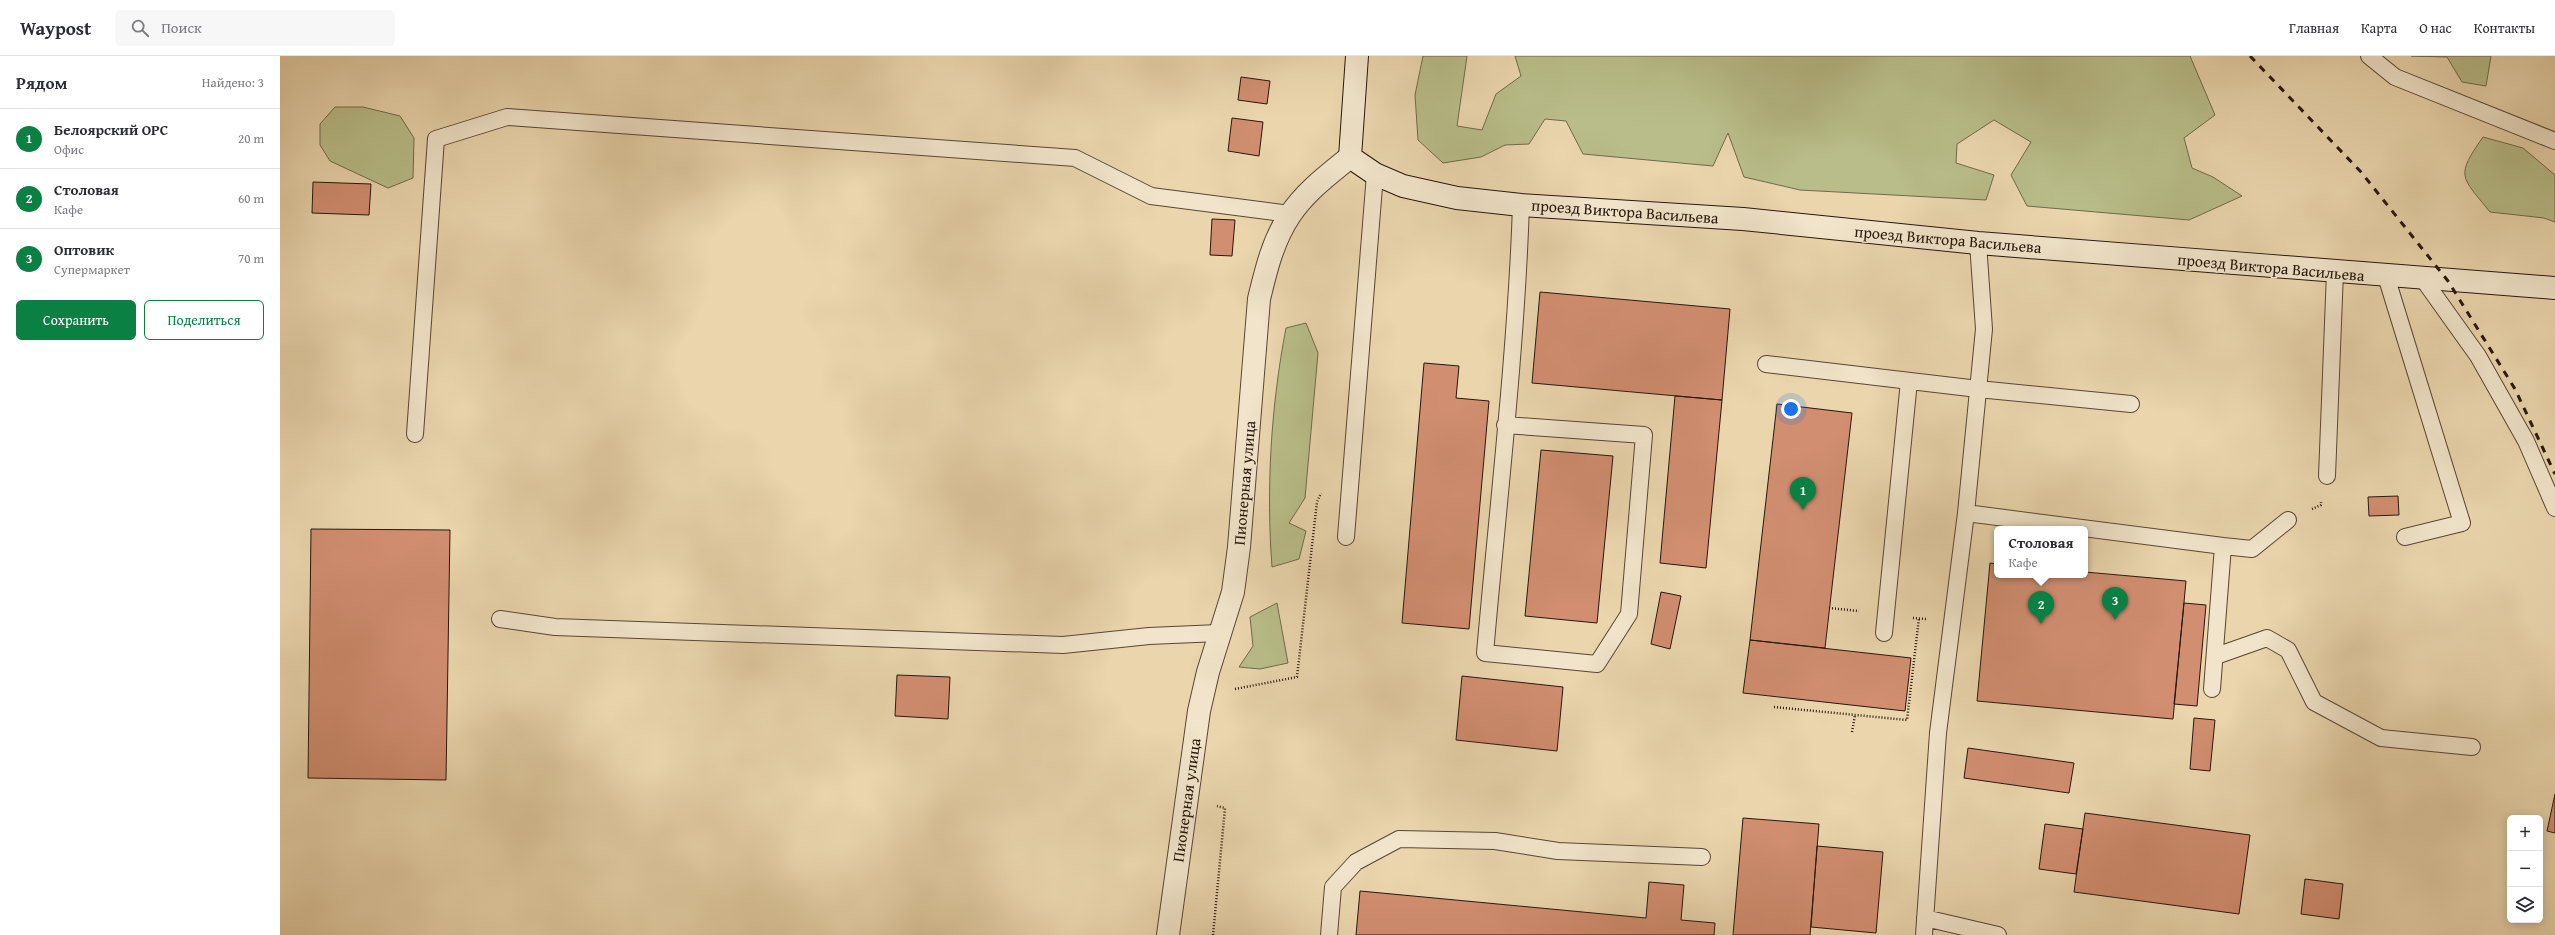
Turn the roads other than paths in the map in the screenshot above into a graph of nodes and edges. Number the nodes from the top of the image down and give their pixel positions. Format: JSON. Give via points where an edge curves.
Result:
{"nodes":[{"id":1,"x":1357,"y":56,"type":"edge"},
{"id":2,"x":2369,"y":56,"type":"edge"},
{"id":3,"x":2555,"y":141,"type":"edge"},
{"id":4,"x":1350,"y":157,"type":"junction"},
{"id":5,"x":1375,"y":174,"type":"junction"},
{"id":6,"x":1522,"y":205,"type":"junction"},
{"id":7,"x":1290,"y":214,"type":"junction"},
{"id":8,"x":1978,"y":243,"type":"junction"},
{"id":9,"x":2334,"y":272,"type":"junction"},
{"id":10,"x":2386,"y":276,"type":"junction"},
{"id":11,"x":2423,"y":279,"type":"junction"},
{"id":12,"x":2555,"y":288,"type":"edge"},
{"id":13,"x":1766,"y":364,"type":"dead end"},
{"id":14,"x":1909,"y":381,"type":"junction"},
{"id":15,"x":1978,"y":389,"type":"junction"},
{"id":16,"x":2131,"y":404,"type":"dead end"},
{"id":17,"x":1505,"y":424,"type":"junction"},
{"id":18,"x":415,"y":434,"type":"dead end"},
{"id":19,"x":2327,"y":476,"type":"road end"},
{"id":20,"x":2555,"y":508,"type":"edge"},
{"id":21,"x":1966,"y":513,"type":"junction"},
{"id":22,"x":2288,"y":520,"type":"road end"},
{"id":23,"x":2067,"y":526,"type":"edge"},
{"id":24,"x":2088,"y":529,"type":"edge"},
{"id":25,"x":1346,"y":537,"type":"dead end"},
{"id":26,"x":2405,"y":537,"type":"dead end"},
{"id":27,"x":2223,"y":546,"type":"junction"},
{"id":28,"x":500,"y":619,"type":"dead end"},
{"id":29,"x":1219,"y":633,"type":"junction"},
{"id":30,"x":1884,"y":633,"type":"dead end"},
{"id":31,"x":2216,"y":656,"type":"junction"},
{"id":32,"x":2212,"y":688,"type":"dead end"},
{"id":33,"x":2472,"y":747,"type":"dead end"},
{"id":34,"x":1702,"y":857,"type":"dead end"},
{"id":35,"x":1925,"y":918,"type":"junction"},
{"id":36,"x":1168,"y":935,"type":"edge"},
{"id":37,"x":1329,"y":935,"type":"edge"},
{"id":38,"x":1924,"y":935,"type":"edge"},
{"id":39,"x":1998,"y":935,"type":"edge"}],
"edges":[{"from":1,"to":4,"type":"street"},
{"from":2,"to":3,"type":"lane","via":[[2395,77]]},
{"from":4,"to":5,"type":"street","name":"проезд Виктора Васильева"},
{"from":4,"to":7,"type":"street","name":"Пионерная улица","via":[[1321,180]]},
{"from":5,"to":6,"type":"street","name":"проезд Виктора Васильева","via":[[1403,186],[1456,198]]},
{"from":5,"to":25,"type":"lane"},
{"from":6,"to":8,"type":"street","name":"проезд Виктора Васильева","via":[[1743,219]]},
{"from":6,"to":17,"type":"lane"},
{"from":7,"to":18,"type":"lane","via":[[1151,196],[1074,158],[508,117],[436,139]]},
{"from":7,"to":29,"type":"street","name":"Пионерная улица","via":[[1275,243],[1259,299],[1239,547],[1233,592]]},
{"from":8,"to":9,"type":"street","name":"проезд Виктора Васильева"},
{"from":8,"to":15,"type":"lane","via":[[1984,329]]},
{"from":9,"to":10,"type":"street","name":"проезд Виктора Васильева"},
{"from":9,"to":19,"type":"lane"},
{"from":10,"to":11,"type":"street","name":"проезд Виктора Васильева"},
{"from":10,"to":26,"type":"lane","via":[[2462,523]]},
{"from":11,"to":12,"type":"street","name":"проезд Виктора Васильева"},
{"from":11,"to":20,"type":"lane","via":[[2478,356],[2526,442]]},
{"from":13,"to":14,"type":"lane"},
{"from":14,"to":15,"type":"lane"},
{"from":14,"to":30,"type":"lane"},
{"from":15,"to":16,"type":"lane"},
{"from":15,"to":21,"type":"lane"},
{"from":17,"to":17,"type":"lane","via":[[1485,653],[1597,664],[1628,614],[1644,435]]},
{"from":21,"to":23,"type":"lane"},
{"from":21,"to":35,"type":"lane","via":[[1938,733]]},
{"from":22,"to":27,"type":"lane","via":[[2252,549]]},
{"from":24,"to":27,"type":"lane"},
{"from":27,"to":31,"type":"lane"},
{"from":28,"to":29,"type":"lane","via":[[555,627],[1063,645],[1149,636]]},
{"from":29,"to":36,"type":"street","name":"Пионерная улица","via":[[1199,711]]},
{"from":31,"to":32,"type":"lane"},
{"from":31,"to":33,"type":"lane","via":[[2267,638],[2288,650],[2314,702],[2381,738]]},
{"from":34,"to":37,"type":"lane","via":[[1558,851],[1495,841],[1399,839],[1356,862],[1333,887]]},
{"from":35,"to":38,"type":"lane"},
{"from":35,"to":39,"type":"lane"}]}
